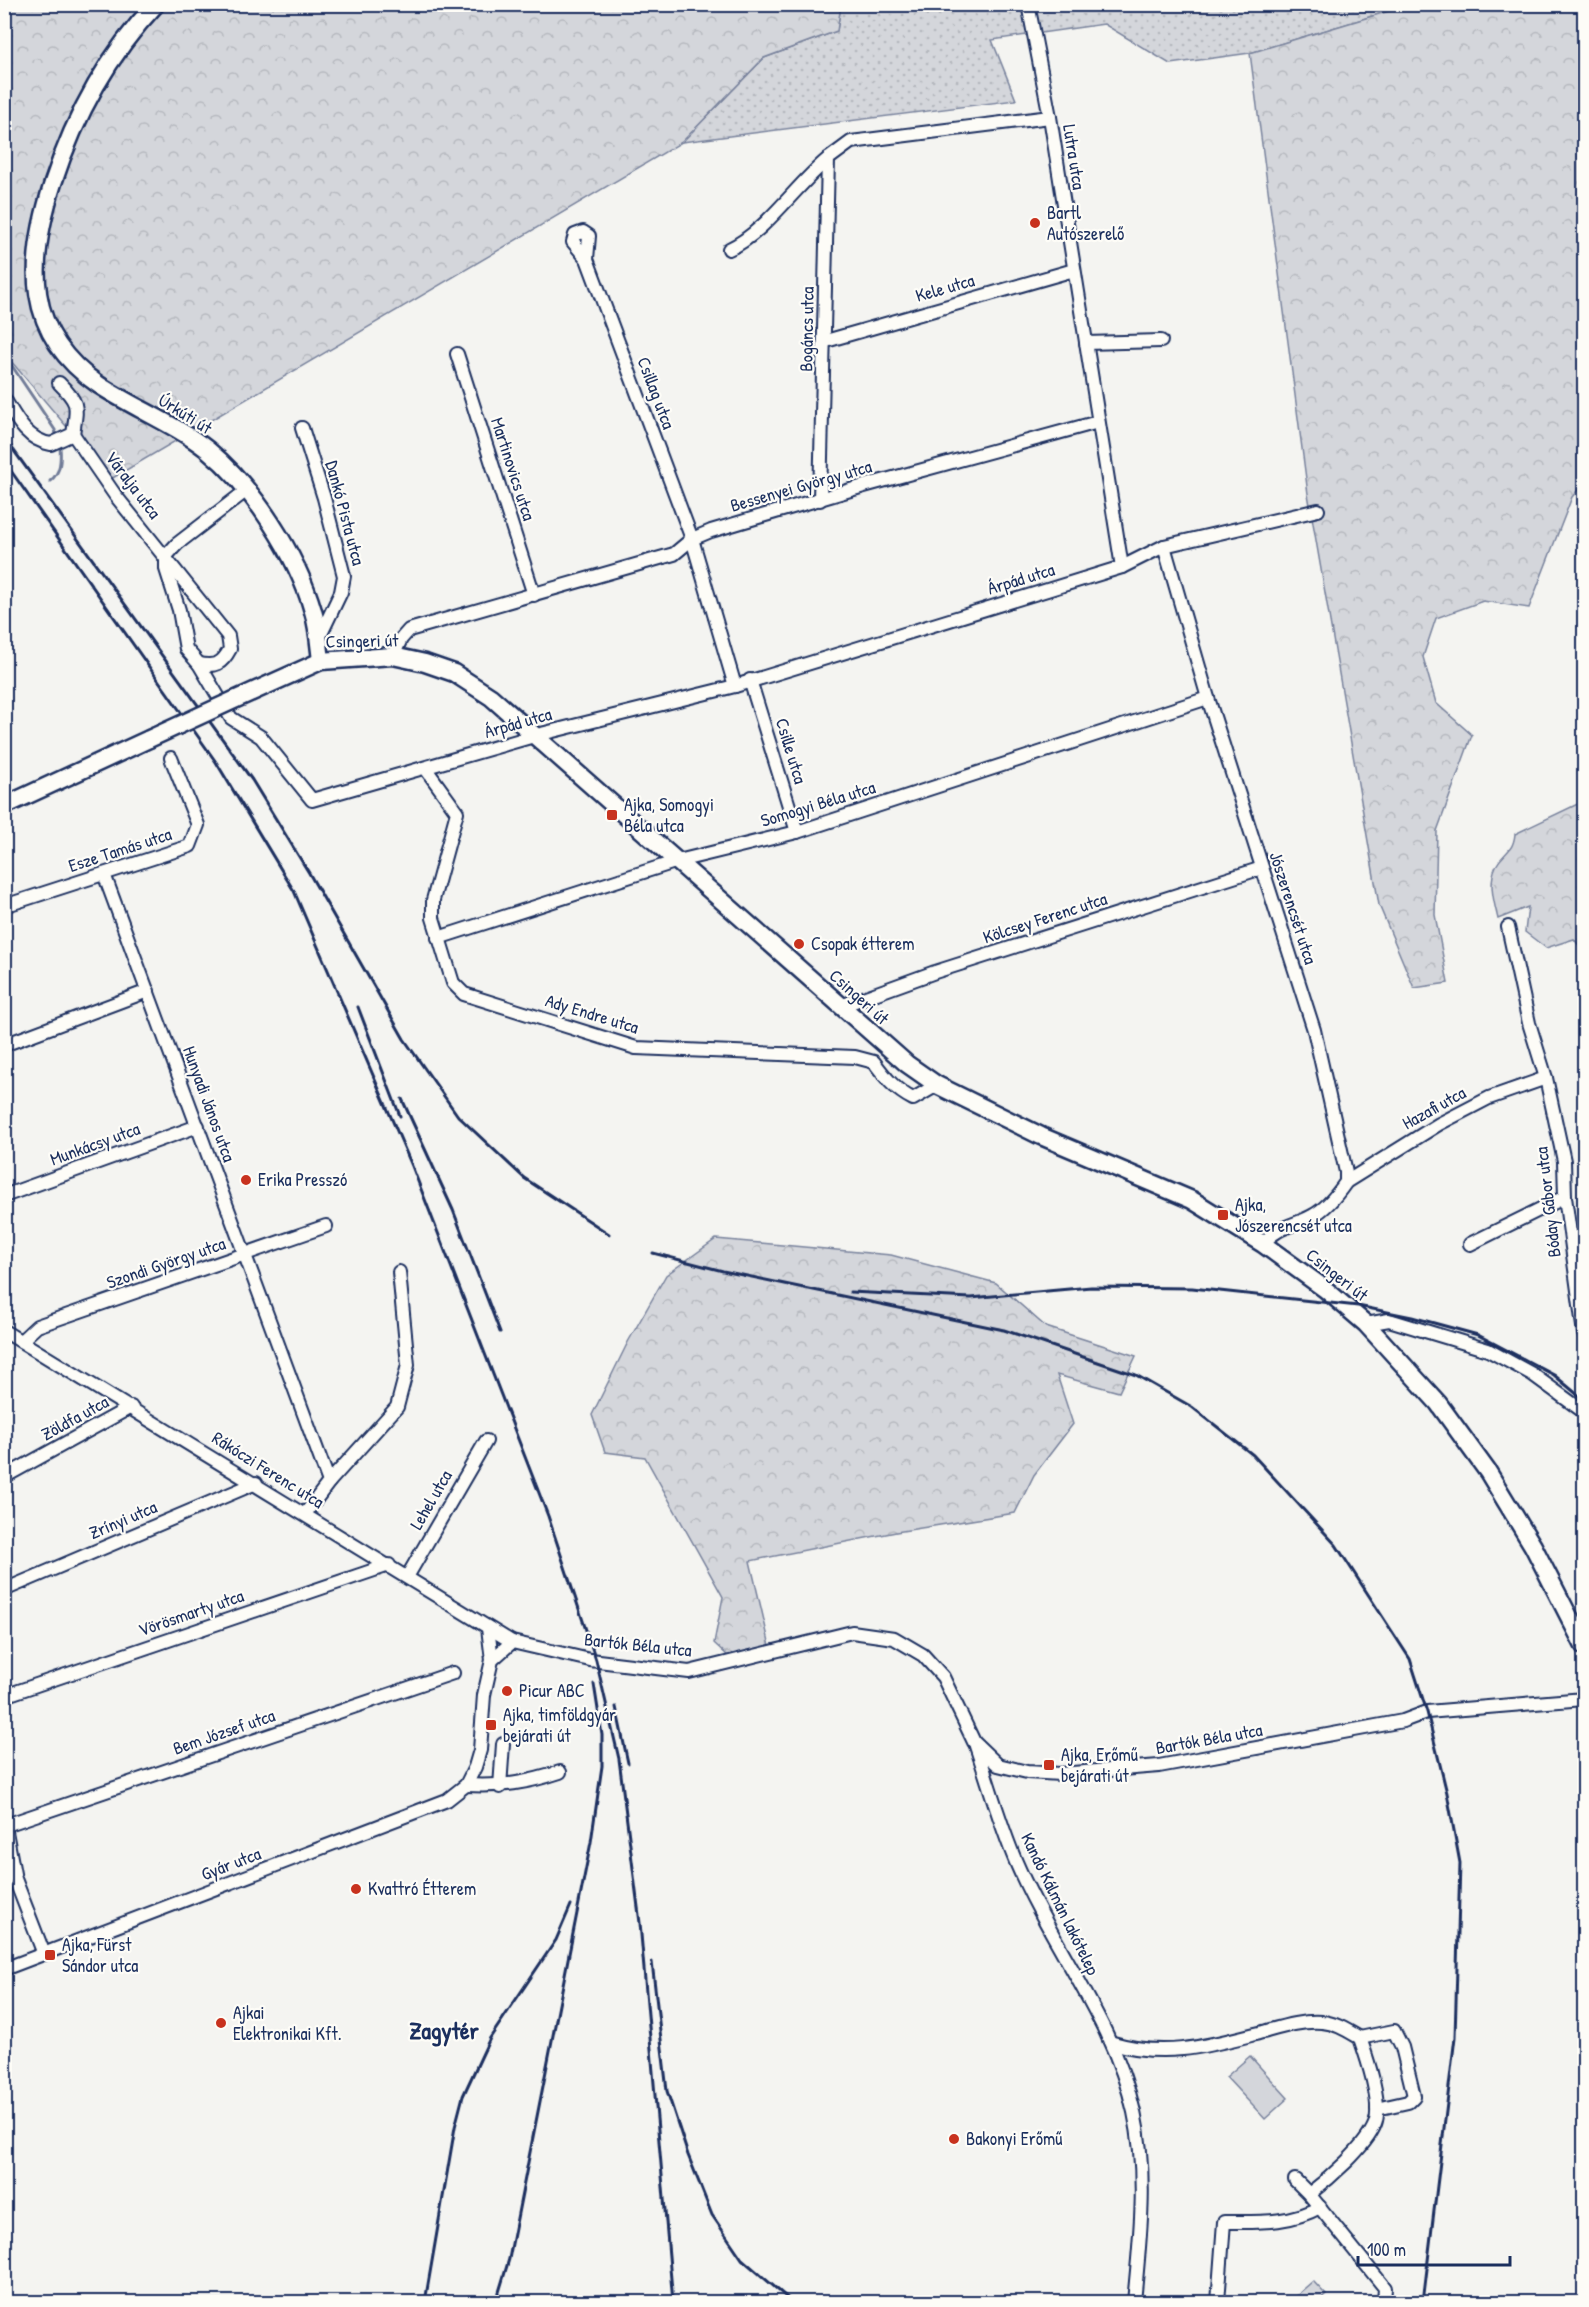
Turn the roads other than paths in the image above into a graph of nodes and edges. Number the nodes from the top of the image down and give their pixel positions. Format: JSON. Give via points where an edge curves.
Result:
{"nodes":[{"id":1,"x":156,"y":4,"type":"edge"},
{"id":2,"x":1028,"y":4,"type":"edge"},
{"id":3,"x":1050,"y":117,"type":"junction"},
{"id":4,"x":828,"y":159,"type":"junction"},
{"id":5,"x":729,"y":249,"type":"dead end"},
{"id":6,"x":587,"y":259,"type":"dead end"},
{"id":7,"x":1074,"y":270,"type":"junction"},
{"id":8,"x":826,"y":341,"type":"junction"},
{"id":9,"x":1161,"y":341,"type":"dead end"},
{"id":10,"x":1086,"y":343,"type":"junction"},
{"id":11,"x":457,"y":354,"type":"dead end"},
{"id":12,"x":59,"y":383,"type":"dead end"},
{"id":13,"x":4,"y":398,"type":"edge"},
{"id":14,"x":1098,"y":422,"type":"junction"},
{"id":15,"x":302,"y":428,"type":"dead end"},
{"id":16,"x":73,"y":434,"type":"junction"},
{"id":17,"x":246,"y":490,"type":"junction"},
{"id":18,"x":820,"y":500,"type":"junction"},
{"id":19,"x":1318,"y":510,"type":"dead end"},
{"id":20,"x":692,"y":539,"type":"junction"},
{"id":21,"x":1164,"y":546,"type":"junction"},
{"id":22,"x":166,"y":556,"type":"junction"},
{"id":23,"x":1122,"y":567,"type":"junction"},
{"id":24,"x":534,"y":595,"type":"junction"},
{"id":25,"x":318,"y":639,"type":"junction"},
{"id":26,"x":393,"y":657,"type":"junction"},
{"id":27,"x":321,"y":661,"type":"junction"},
{"id":28,"x":199,"y":664,"type":"junction"},
{"id":29,"x":750,"y":680,"type":"junction"},
{"id":30,"x":735,"y":686,"type":"junction"},
{"id":31,"x":1208,"y":698,"type":"junction"},
{"id":32,"x":536,"y":736,"type":"junction"},
{"id":33,"x":171,"y":758,"type":"dead end"},
{"id":34,"x":426,"y":769,"type":"junction"},
{"id":35,"x":312,"y":801,"type":"joint"},
{"id":36,"x":4,"y":806,"type":"edge"},
{"id":37,"x":797,"y":832,"type":"junction"},
{"id":38,"x":678,"y":861,"type":"junction"},
{"id":39,"x":1262,"y":868,"type":"junction"},
{"id":40,"x":104,"y":874,"type":"junction"},
{"id":41,"x":4,"y":906,"type":"edge"},
{"id":42,"x":1508,"y":927,"type":"dead end"},
{"id":43,"x":438,"y":938,"type":"junction"},
{"id":44,"x":148,"y":991,"type":"junction"},
{"id":45,"x":841,"y":1006,"type":"junction"},
{"id":46,"x":4,"y":1045,"type":"edge"},
{"id":47,"x":1546,"y":1078,"type":"junction"},
{"id":48,"x":937,"y":1085,"type":"junction"},
{"id":49,"x":198,"y":1126,"type":"junction"},
{"id":50,"x":1346,"y":1182,"type":"junction"},
{"id":51,"x":4,"y":1196,"type":"edge"},
{"id":52,"x":1565,"y":1197,"type":"junction"},
{"id":53,"x":326,"y":1226,"type":"dead end"},
{"id":54,"x":1263,"y":1244,"type":"junction"},
{"id":55,"x":1470,"y":1244,"type":"dead end"},
{"id":56,"x":246,"y":1255,"type":"junction"},
{"id":57,"x":399,"y":1272,"type":"dead end"},
{"id":58,"x":1366,"y":1324,"type":"junction"},
{"id":59,"x":1584,"y":1334,"type":"edge"},
{"id":60,"x":10,"y":1337,"type":"edge"},
{"id":61,"x":131,"y":1407,"type":"junction"},
{"id":62,"x":1584,"y":1412,"type":"edge"},
{"id":63,"x":486,"y":1441,"type":"dead end"},
{"id":64,"x":4,"y":1477,"type":"edge"},
{"id":65,"x":329,"y":1482,"type":"junction"},
{"id":66,"x":256,"y":1483,"type":"junction"},
{"id":67,"x":304,"y":1514,"type":"junction"},
{"id":68,"x":389,"y":1565,"type":"junction"},
{"id":69,"x":407,"y":1577,"type":"junction"},
{"id":70,"x":4,"y":1590,"type":"edge"},
{"id":71,"x":488,"y":1628,"type":"junction"},
{"id":72,"x":1583,"y":1641,"type":"edge"},
{"id":73,"x":512,"y":1642,"type":"junction"},
{"id":74,"x":492,"y":1660,"type":"junction"},
{"id":75,"x":453,"y":1673,"type":"dead end"},
{"id":76,"x":4,"y":1696,"type":"edge"},
{"id":77,"x":1584,"y":1699,"type":"edge"},
{"id":78,"x":974,"y":1742,"type":"junction"},
{"id":79,"x":503,"y":1744,"type":"dead end"},
{"id":80,"x":560,"y":1772,"type":"dead end"},
{"id":81,"x":466,"y":1785,"type":"junction"},
{"id":82,"x":500,"y":1787,"type":"junction"},
{"id":83,"x":5,"y":1823,"type":"edge"},
{"id":84,"x":10,"y":1881,"type":"edge"},
{"id":85,"x":44,"y":1954,"type":"junction"},
{"id":86,"x":4,"y":1969,"type":"edge"},
{"id":87,"x":1360,"y":2038,"type":"junction"},
{"id":88,"x":1113,"y":2043,"type":"junction"},
{"id":89,"x":1377,"y":2109,"type":"junction"},
{"id":90,"x":1295,"y":2180,"type":"dead end"},
{"id":91,"x":1309,"y":2194,"type":"junction"},
{"id":92,"x":1320,"y":2207,"type":"junction"},
{"id":93,"x":1134,"y":2302,"type":"edge"},
{"id":94,"x":1218,"y":2302,"type":"edge"},
{"id":95,"x":1384,"y":2302,"type":"edge"}],
"edges":[{"from":1,"to":17,"type":"main road","name":"Úrkúti út","via":[[114,55],[74,124],[43,214],[35,260],[36,290],[39,306],[57,343],[83,372],[206,449]]},
{"from":2,"to":3,"type":"street","name":"Lutra utca"},
{"from":3,"to":4,"type":"street","via":[[851,142]]},
{"from":3,"to":7,"type":"street","name":"Lutra utca"},
{"from":4,"to":5,"type":"street","via":[[745,242]]},
{"from":4,"to":8,"type":"street","name":"Bogáncs utca"},
{"from":6,"to":20,"type":"street","name":"Csillag utca"},
{"from":7,"to":8,"type":"street","name":"Kele utca"},
{"from":7,"to":10,"type":"street","name":"Lutra utca"},
{"from":8,"to":18,"type":"street","name":"Bogáncs utca"},
{"from":9,"to":10,"type":"street"},
{"from":10,"to":14,"type":"street","name":"Lutra utca"},
{"from":11,"to":24,"type":"street","name":"Martinovics utca"},
{"from":12,"to":16,"type":"street","via":[[77,403]]},
{"from":13,"to":16,"type":"street","via":[[34,438],[51,444]]},
{"from":14,"to":18,"type":"street","name":"Bessenyei György utca"},
{"from":14,"to":23,"type":"street"},
{"from":15,"to":25,"type":"street","name":"Dankó Pista utca","via":[[344,576],[341,592]]},
{"from":16,"to":22,"type":"street","name":"Váralja utca","via":[[115,495]]},
{"from":17,"to":22,"type":"street"},
{"from":17,"to":25,"type":"main road","name":"Úrkúti út","via":[[273,527],[302,581],[314,612]]},
{"from":18,"to":20,"type":"street","name":"Bessenyei György utca"},
{"from":19,"to":21,"type":"street","name":"Árpád utca"},
{"from":20,"to":24,"type":"street","name":"Bessenyei György utca","via":[[674,554]]},
{"from":20,"to":30,"type":"street"},
{"from":21,"to":23,"type":"street","name":"Árpád utca"},
{"from":21,"to":31,"type":"street","name":"Jószerencsét utca"},
{"from":22,"to":28,"type":"street","name":"Váralja utca","via":[[186,649]]},
{"from":22,"to":28,"type":"street","name":"Váralja utca","via":[[228,636],[230,649],[219,664]]},
{"from":23,"to":29,"type":"street","name":"Árpád utca"},
{"from":24,"to":26,"type":"street","name":"Bessenyei György utca","via":[[408,630]]},
{"from":25,"to":27,"type":"main road","name":"Úrkúti út"},
{"from":26,"to":27,"type":"main road","name":"Csingeri út"},
{"from":26,"to":32,"type":"main road","name":"Csingeri út","via":[[454,673],[491,697]]},
{"from":27,"to":36,"type":"main road","name":"Csingeri út","bridge":true},
{"from":28,"to":35,"type":"street","name":"Váralja utca","via":[[231,717],[261,737]]},
{"from":29,"to":30,"type":"street","name":"Árpád utca"},
{"from":29,"to":37,"type":"street","name":"Csille utca"},
{"from":30,"to":32,"type":"street","name":"Árpád utca"},
{"from":31,"to":37,"type":"street","name":"Somogyi Béla utca"},
{"from":31,"to":39,"type":"street","name":"Jószerencsét utca"},
{"from":32,"to":34,"type":"street","name":"Árpád utca"},
{"from":32,"to":38,"type":"main road","name":"Csingeri út"},
{"from":33,"to":40,"type":"street","name":"Esze Tamás utca","via":[[198,825],[190,846]]},
{"from":34,"to":35,"type":"street","name":"Árpád utca"},
{"from":34,"to":43,"type":"street","name":"Ady Endre utca","via":[[457,812],[433,900]]},
{"from":37,"to":38,"type":"street","name":"Somogyi Béla utca"},
{"from":38,"to":43,"type":"street","name":"Somogyi Béla utca"},
{"from":38,"to":45,"type":"main road","name":"Csingeri út"},
{"from":39,"to":45,"type":"street","name":"Kölcsey Ferenc utca","via":[[935,972]]},
{"from":39,"to":50,"type":"street","name":"Jószerencsét utca","via":[[1314,1030]]},
{"from":40,"to":41,"type":"street","name":"Esze Tamás utca"},
{"from":40,"to":44,"type":"street","name":"Hunyadi János utca"},
{"from":42,"to":47,"type":"street","name":"Bóday Gábor utca","via":[[1529,1023]]},
{"from":43,"to":48,"type":"street","name":"Ady Endre utca","via":[[453,983],[464,994],[600,1038],[636,1048],[855,1057],[874,1062],[888,1080],[913,1099]]},
{"from":44,"to":46,"type":"street"},
{"from":44,"to":49,"type":"street","name":"Hunyadi János utca"},
{"from":45,"to":48,"type":"main road","name":"Csingeri út"},
{"from":47,"to":50,"type":"street","name":"Hazafi utca","via":[[1489,1098],[1439,1124]]},
{"from":47,"to":52,"type":"street","name":"Bóday Gábor utca","via":[[1564,1161]]},
{"from":48,"to":54,"type":"main road","name":"Csingeri út","via":[[1041,1136],[1192,1200]]},
{"from":49,"to":51,"type":"street","name":"Munkácsy utca"},
{"from":49,"to":56,"type":"street","name":"Hunyadi János utca"},
{"from":50,"to":54,"type":"street","via":[[1312,1216],[1283,1226]]},
{"from":52,"to":55,"type":"street"},
{"from":52,"to":59,"type":"street","name":"Bóday Gábor utca"},
{"from":53,"to":56,"type":"street","name":"Szondi György utca"},
{"from":54,"to":58,"type":"main road","name":"Csingeri út"},
{"from":56,"to":60,"type":"street","name":"Szondi György utca"},
{"from":56,"to":65,"type":"street","name":"Hunyadi János utca"},
{"from":57,"to":65,"type":"street","via":[[408,1365],[397,1407]]},
{"from":58,"to":62,"type":"street","via":[[1389,1320],[1488,1350],[1532,1374]]},
{"from":58,"to":72,"type":"main road","name":"Csingeri út","via":[[1438,1403],[1488,1472]]},
{"from":60,"to":61,"type":"street","name":"Rákóczi Ferenc utca"},
{"from":61,"to":64,"type":"street","name":"Zöldfa utca"},
{"from":61,"to":66,"type":"street","name":"Rákóczi Ferenc utca"},
{"from":63,"to":69,"type":"street","name":"Lehel utca"},
{"from":65,"to":67,"type":"street"},
{"from":66,"to":67,"type":"street","name":"Rákóczi Ferenc utca"},
{"from":66,"to":70,"type":"street","name":"Zrínyi utca"},
{"from":67,"to":68,"type":"street","name":"Rákóczi Ferenc utca"},
{"from":68,"to":69,"type":"street","name":"Rákóczi Ferenc utca"},
{"from":68,"to":76,"type":"street","name":"Vörösmarty utca"},
{"from":69,"to":71,"type":"street","name":"Rákóczi Ferenc utca"},
{"from":71,"to":73,"type":"street","name":"Rákóczi Ferenc utca"},
{"from":71,"to":74,"type":"street"},
{"from":73,"to":74,"type":"street"},
{"from":73,"to":78,"type":"street","name":"Bartók Béla utca","via":[[590,1660],[689,1672],[852,1632],[894,1638],[923,1655],[943,1677]]},
{"from":74,"to":81,"type":"street","via":[[484,1695],[480,1750]]},
{"from":75,"to":83,"type":"street","name":"Bem József utca"},
{"from":77,"to":78,"type":"street","name":"Bartók Béla utca","via":[[1427,1712],[1403,1721],[1171,1764],[1105,1771],[1027,1772],[998,1765]]},
{"from":78,"to":88,"type":"street","name":"Kandó Kálmán lakótelep","via":[[1015,1862]]},
{"from":79,"to":82,"type":"street"},
{"from":80,"to":82,"type":"street"},
{"from":81,"to":82,"type":"street"},
{"from":81,"to":85,"type":"street","name":"Gyár utca","via":[[447,1800]]},
{"from":83,"to":84,"type":"street"},
{"from":84,"to":85,"type":"street"},
{"from":85,"to":86,"type":"street","name":"Gyár utca"},
{"from":87,"to":88,"type":"street","via":[[1322,2022],[1167,2052],[1138,2051]]},
{"from":87,"to":89,"type":"street","via":[[1371,2071]]},
{"from":87,"to":89,"type":"street","via":[[1394,2031],[1402,2047],[1413,2096],[1408,2102]]},
{"from":88,"to":93,"type":"street","name":"Kandó Kálmán lakótelep","via":[[1134,2112],[1142,2163]]},
{"from":89,"to":91,"type":"street","via":[[1376,2124],[1362,2142],[1342,2167]]},
{"from":90,"to":91,"type":"street"},
{"from":91,"to":92,"type":"street"},
{"from":92,"to":94,"type":"street","via":[[1302,2217],[1278,2222],[1224,2222]]},
{"from":92,"to":95,"type":"street","via":[[1385,2288]]}]}
